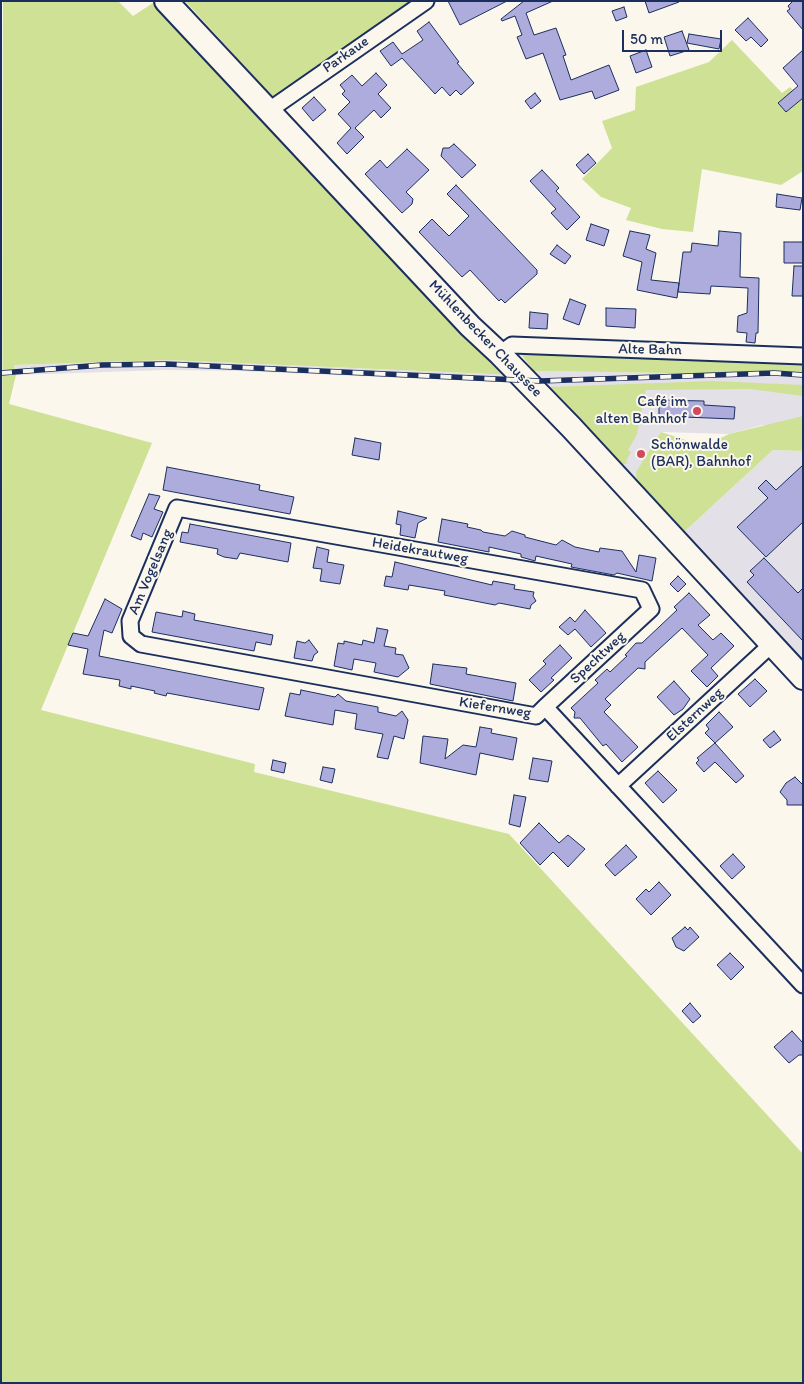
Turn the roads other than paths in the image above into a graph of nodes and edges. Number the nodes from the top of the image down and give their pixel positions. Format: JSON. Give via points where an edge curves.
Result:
{"nodes":[{"id":1,"x":166,"y":1,"type":"edge"},
{"id":2,"x":426,"y":1,"type":"edge"},
{"id":3,"x":268,"y":111,"type":"junction"},
{"id":4,"x":500,"y":354,"type":"junction"},
{"id":5,"x":803,"y":356,"type":"edge"},
{"id":6,"x":177,"y":508,"type":"joint"},
{"id":7,"x":651,"y":609,"type":"joint"},
{"id":8,"x":131,"y":636,"type":"joint"},
{"id":9,"x":772,"y":644,"type":"junction"},
{"id":10,"x":803,"y":678,"type":"edge"},
{"id":11,"x":545,"y":707,"type":"junction"},
{"id":12,"x":618,"y":786,"type":"junction"},
{"id":13,"x":803,"y":985,"type":"edge"}],
"edges":[{"from":1,"to":3,"type":"main road","name":"Mühlenbecker Chaussee"},
{"from":2,"to":3,"type":"street","name":"Parkaue"},
{"from":3,"to":4,"type":"main road","name":"Mühlenbecker Chaussee"},
{"from":4,"to":5,"type":"street","name":"Alte Bahn","via":[[512,346]]},
{"from":4,"to":9,"type":"main road","name":"Mühlenbecker Chaussee"},
{"from":6,"to":7,"type":"street","name":"Heidekrautweg","via":[[642,590]]},
{"from":6,"to":8,"type":"street","name":"Am Vogelsang","via":[[130,621]]},
{"from":7,"to":11,"type":"street","name":"Spechtweg"},
{"from":8,"to":11,"type":"street","name":"Kiefernweg","via":[[141,644],[536,716]]},
{"from":9,"to":10,"type":"main road","name":"Mühlenbecker Chaussee"},
{"from":9,"to":12,"type":"street","name":"Elsternweg"},
{"from":11,"to":12,"type":"street","name":"Kiefernweg"},
{"from":12,"to":13,"type":"street","name":"Kiefernweg"}]}
